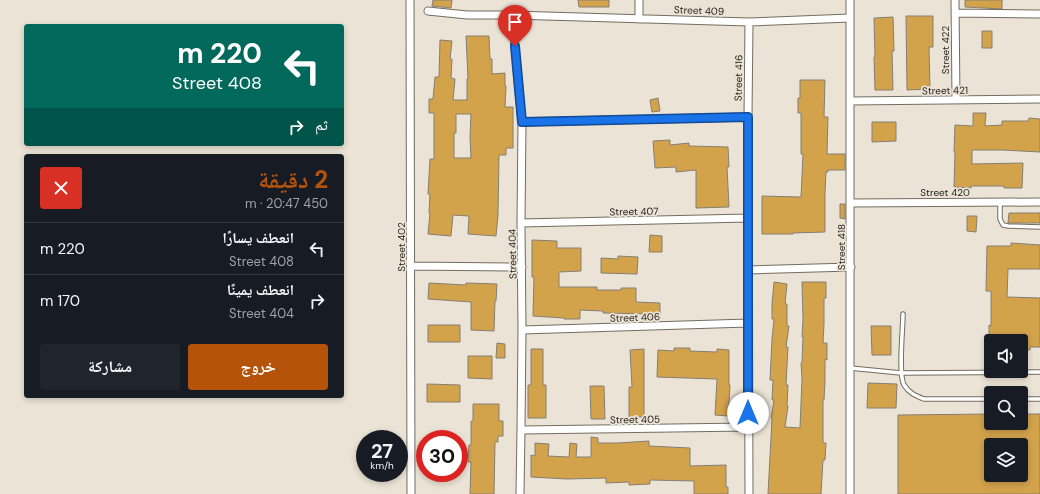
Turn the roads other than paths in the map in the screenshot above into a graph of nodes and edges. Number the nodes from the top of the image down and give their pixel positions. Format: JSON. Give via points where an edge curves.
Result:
{"nodes":[{"id":1,"x":410,"y":0,"type":"edge"},
{"id":2,"x":639,"y":0,"type":"edge"},
{"id":3,"x":850,"y":0,"type":"edge"},
{"id":4,"x":955,"y":0,"type":"edge"},
{"id":5,"x":428,"y":12,"type":"dead end"},
{"id":6,"x":955,"y":14,"type":"junction"},
{"id":7,"x":1040,"y":14,"type":"edge"},
{"id":8,"x":512,"y":15,"type":"junction"},
{"id":9,"x":639,"y":18,"type":"junction"},
{"id":10,"x":850,"y":18,"type":"junction"},
{"id":11,"x":749,"y":22,"type":"junction"},
{"id":12,"x":956,"y":100,"type":"junction"},
{"id":13,"x":1040,"y":100,"type":"edge"},
{"id":14,"x":850,"y":101,"type":"junction"},
{"id":15,"x":748,"y":117,"type":"junction"},
{"id":16,"x":522,"y":122,"type":"junction"},
{"id":17,"x":1000,"y":202,"type":"junction"},
{"id":18,"x":1040,"y":202,"type":"edge"},
{"id":19,"x":850,"y":203,"type":"junction"},
{"id":20,"x":748,"y":218,"type":"junction"},
{"id":21,"x":521,"y":223,"type":"junction"},
{"id":22,"x":1040,"y":227,"type":"edge"},
{"id":23,"x":411,"y":266,"type":"junction"},
{"id":24,"x":522,"y":267,"type":"junction"},
{"id":25,"x":851,"y":267,"type":"junction"},
{"id":26,"x":748,"y":270,"type":"junction"},
{"id":27,"x":903,"y":314,"type":"dead end"},
{"id":28,"x":748,"y":324,"type":"junction"},
{"id":29,"x":522,"y":330,"type":"junction"},
{"id":30,"x":850,"y":368,"type":"junction"},
{"id":31,"x":1040,"y":372,"type":"edge"},
{"id":32,"x":901,"y":373,"type":"junction"},
{"id":33,"x":984,"y":399,"type":"edge"},
{"id":34,"x":1028,"y":399,"type":"edge"},
{"id":35,"x":1040,"y":399,"type":"edge"},
{"id":36,"x":748,"y":428,"type":"junction"},
{"id":37,"x":521,"y":430,"type":"junction"},
{"id":38,"x":411,"y":494,"type":"edge"},
{"id":39,"x":520,"y":494,"type":"edge"},
{"id":40,"x":749,"y":494,"type":"edge"},
{"id":41,"x":850,"y":494,"type":"edge"}],
"edges":[{"from":1,"to":23,"type":"street","name":"Street 402"},
{"from":2,"to":9,"type":"street"},
{"from":3,"to":10,"type":"street","name":"Street 418"},
{"from":4,"to":6,"type":"street","name":"Street 422"},
{"from":5,"to":8,"type":"street","name":"Street 409"},
{"from":6,"to":7,"type":"street"},
{"from":6,"to":12,"type":"street","name":"Street 422"},
{"from":8,"to":9,"type":"street","name":"Street 409"},
{"from":8,"to":16,"type":"street","name":"Street 404"},
{"from":9,"to":11,"type":"street","name":"Street 409"},
{"from":10,"to":11,"type":"street","name":"Street 409"},
{"from":10,"to":14,"type":"street","name":"Street 418"},
{"from":11,"to":15,"type":"street","name":"Street 416"},
{"from":12,"to":13,"type":"street","name":"Street 421"},
{"from":12,"to":14,"type":"street","name":"Street 421"},
{"from":14,"to":19,"type":"street","name":"Street 418"},
{"from":15,"to":16,"type":"street"},
{"from":15,"to":20,"type":"street","name":"Street 416"},
{"from":16,"to":21,"type":"street","name":"Street 404"},
{"from":17,"to":18,"type":"street","name":"Street 420"},
{"from":17,"to":19,"type":"street","name":"Street 420"},
{"from":17,"to":22,"type":"lane","via":[[1000,219],[1003,225]]},
{"from":19,"to":25,"type":"street","name":"Street 418"},
{"from":20,"to":21,"type":"street","name":"Street 407"},
{"from":20,"to":26,"type":"street","name":"Street 416"},
{"from":21,"to":24,"type":"street","name":"Street 404"},
{"from":23,"to":24,"type":"street"},
{"from":23,"to":38,"type":"street","name":"Street 402"},
{"from":24,"to":29,"type":"street","name":"Street 404"},
{"from":25,"to":26,"type":"street"},
{"from":25,"to":30,"type":"street","name":"Street 418"},
{"from":26,"to":28,"type":"street","name":"Street 416"},
{"from":27,"to":32,"type":"lane"},
{"from":28,"to":29,"type":"street","name":"Street 406"},
{"from":28,"to":36,"type":"street","name":"Street 416"},
{"from":29,"to":37,"type":"street","name":"Street 404"},
{"from":30,"to":32,"type":"lane"},
{"from":30,"to":41,"type":"street","name":"Street 418"},
{"from":31,"to":32,"type":"lane"},
{"from":32,"to":33,"type":"lane","via":[[908,391],[924,399]]},
{"from":34,"to":35,"type":"lane"},
{"from":36,"to":37,"type":"street","name":"Street 405"},
{"from":36,"to":40,"type":"street","name":"Street 416"},
{"from":37,"to":39,"type":"street","name":"Street 404"}]}
